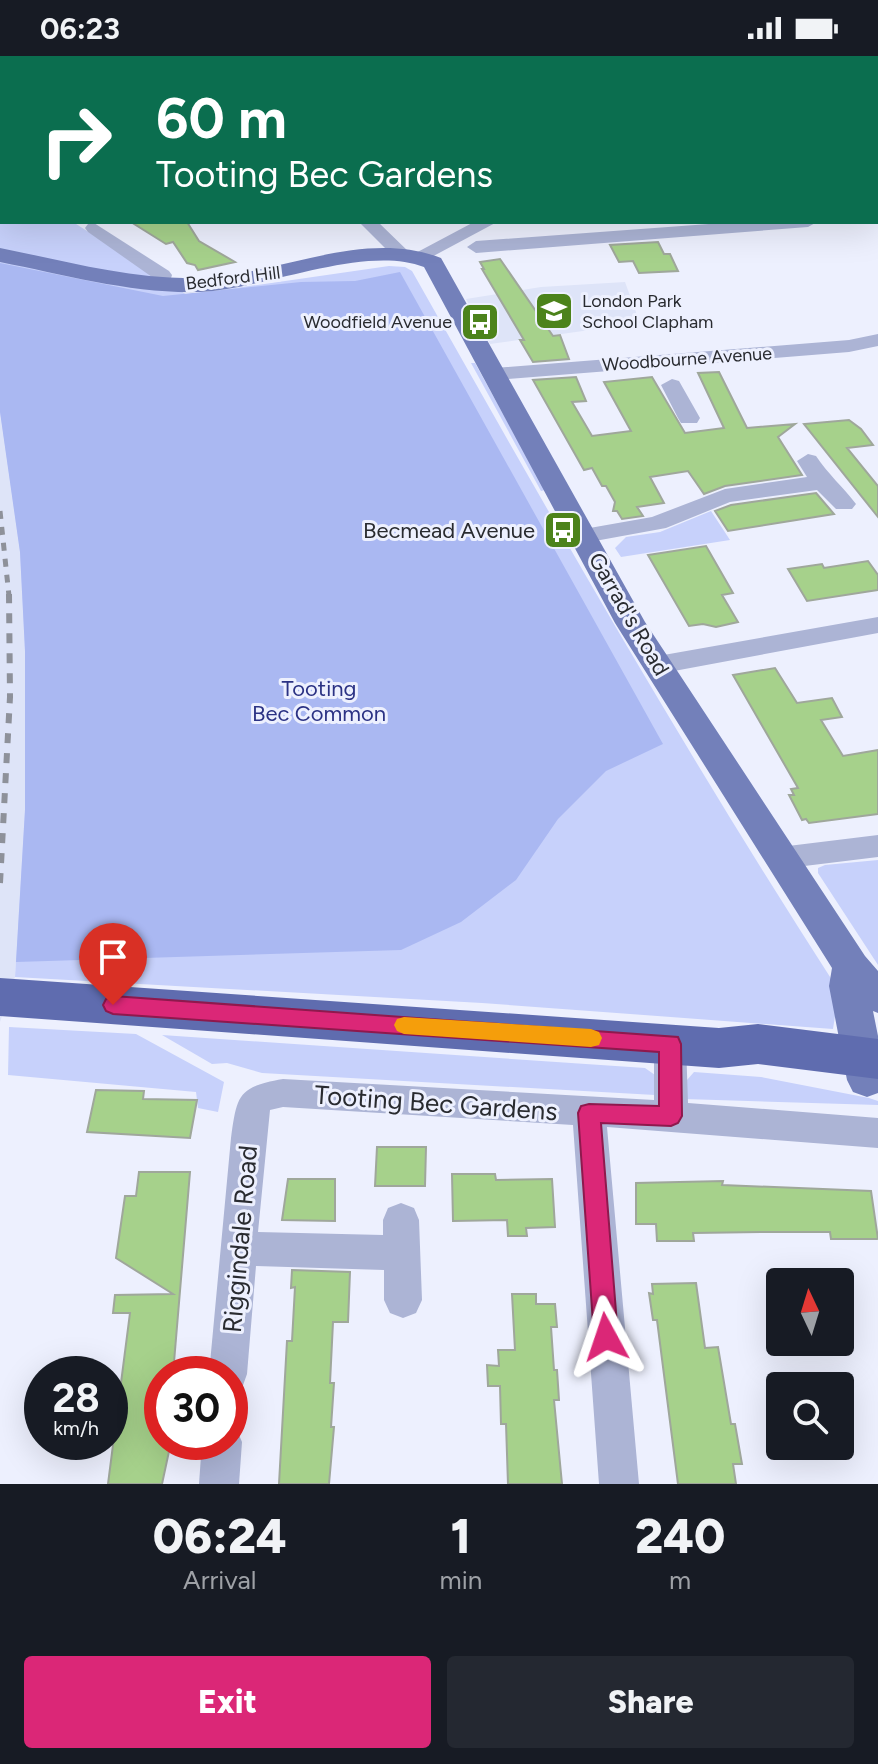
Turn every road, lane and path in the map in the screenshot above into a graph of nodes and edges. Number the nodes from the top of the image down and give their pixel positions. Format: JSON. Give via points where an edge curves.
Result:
{"nodes":[{"id":1,"x":371,"y":224,"type":"edge"},
{"id":2,"x":483,"y":224,"type":"edge"},
{"id":3,"x":781,"y":224,"type":"edge"},
{"id":4,"x":94,"y":228,"type":"dead end"},
{"id":5,"x":476,"y":247,"type":"dead end"},
{"id":6,"x":410,"y":254,"type":"junction"},
{"id":7,"x":0,"y":255,"type":"edge"},
{"id":8,"x":161,"y":284,"type":"junction"},
{"id":9,"x":878,"y":340,"type":"edge"},
{"id":10,"x":495,"y":374,"type":"junction"},
{"id":11,"x":666,"y":374,"type":"junction"},
{"id":12,"x":689,"y":418,"type":"dead end"},
{"id":13,"x":808,"y":461,"type":"dead end"},
{"id":14,"x":822,"y":482,"type":"junction"},
{"id":15,"x":844,"y":504,"type":"dead end"},
{"id":16,"x":584,"y":536,"type":"junction"},
{"id":17,"x":878,"y":625,"type":"edge"},
{"id":18,"x":658,"y":665,"type":"junction"},
{"id":19,"x":878,"y":846,"type":"edge"},
{"id":20,"x":780,"y":858,"type":"junction"},
{"id":21,"x":851,"y":967,"type":"junction"},
{"id":22,"x":0,"y":997,"type":"edge"},
{"id":23,"x":878,"y":997,"type":"edge"},
{"id":24,"x":670,"y":1044,"type":"junction"},
{"id":25,"x":873,"y":1069,"type":"edge"},
{"id":26,"x":253,"y":1104,"type":"joint"},
{"id":27,"x":589,"y":1113,"type":"junction"},
{"id":28,"x":671,"y":1116,"type":"junction"},
{"id":29,"x":878,"y":1133,"type":"edge"},
{"id":30,"x":240,"y":1249,"type":"junction"},
{"id":31,"x":403,"y":1300,"type":"dead end"},
{"id":32,"x":230,"y":1356,"type":"edge"},
{"id":33,"x":221,"y":1460,"type":"edge"},
{"id":34,"x":219,"y":1484,"type":"edge"},
{"id":35,"x":619,"y":1484,"type":"edge"}],
"edges":[{"from":1,"to":6,"type":"street"},
{"from":2,"to":6,"type":"street"},
{"from":3,"to":5,"type":"street"},
{"from":4,"to":8,"type":"street","via":[[162,275]]},
{"from":6,"to":8,"type":"main road","name":"Bedford Hill","via":[[202,286]]},
{"from":6,"to":10,"type":"main road","name":"Garrad's Road","via":[[433,263]]},
{"from":7,"to":8,"type":"main road","name":"Bedford Hill"},
{"from":9,"to":11,"type":"street","name":"Woodbourne Avenue"},
{"from":10,"to":11,"type":"street","name":"Woodbourne Avenue"},
{"from":10,"to":16,"type":"main road","name":"Garrad's Road"},
{"from":11,"to":12,"type":"street"},
{"from":13,"to":14,"type":"street"},
{"from":14,"to":15,"type":"street"},
{"from":14,"to":16,"type":"street","via":[[725,496],[658,523]]},
{"from":16,"to":18,"type":"main road","name":"Garrad's Road"},
{"from":17,"to":18,"type":"street"},
{"from":18,"to":20,"type":"main road","name":"Garrad's Road"},
{"from":19,"to":20,"type":"street"},
{"from":20,"to":21,"type":"main road","name":"Garrad's Road"},
{"from":21,"to":23,"type":"main road","name":"Garrad's Road"},
{"from":21,"to":25,"type":"main road","via":[[848,986]]},
{"from":22,"to":24,"type":"highway"},
{"from":24,"to":25,"type":"highway","via":[[719,1048],[740,1058]]},
{"from":24,"to":28,"type":"street"},
{"from":26,"to":27,"type":"street","name":"Tooting Bec Gardens","via":[[283,1093]]},
{"from":26,"to":30,"type":"street","name":"Riggindale Road"},
{"from":27,"to":28,"type":"street","name":"Tooting Bec Gardens"},
{"from":27,"to":35,"type":"street"},
{"from":28,"to":29,"type":"street","name":"Tooting Bec Gardens"},
{"from":30,"to":31,"type":"street","via":[[401,1236]]},
{"from":30,"to":32,"type":"street","name":"Riggindale Road"},
{"from":33,"to":34,"type":"street"}]}
